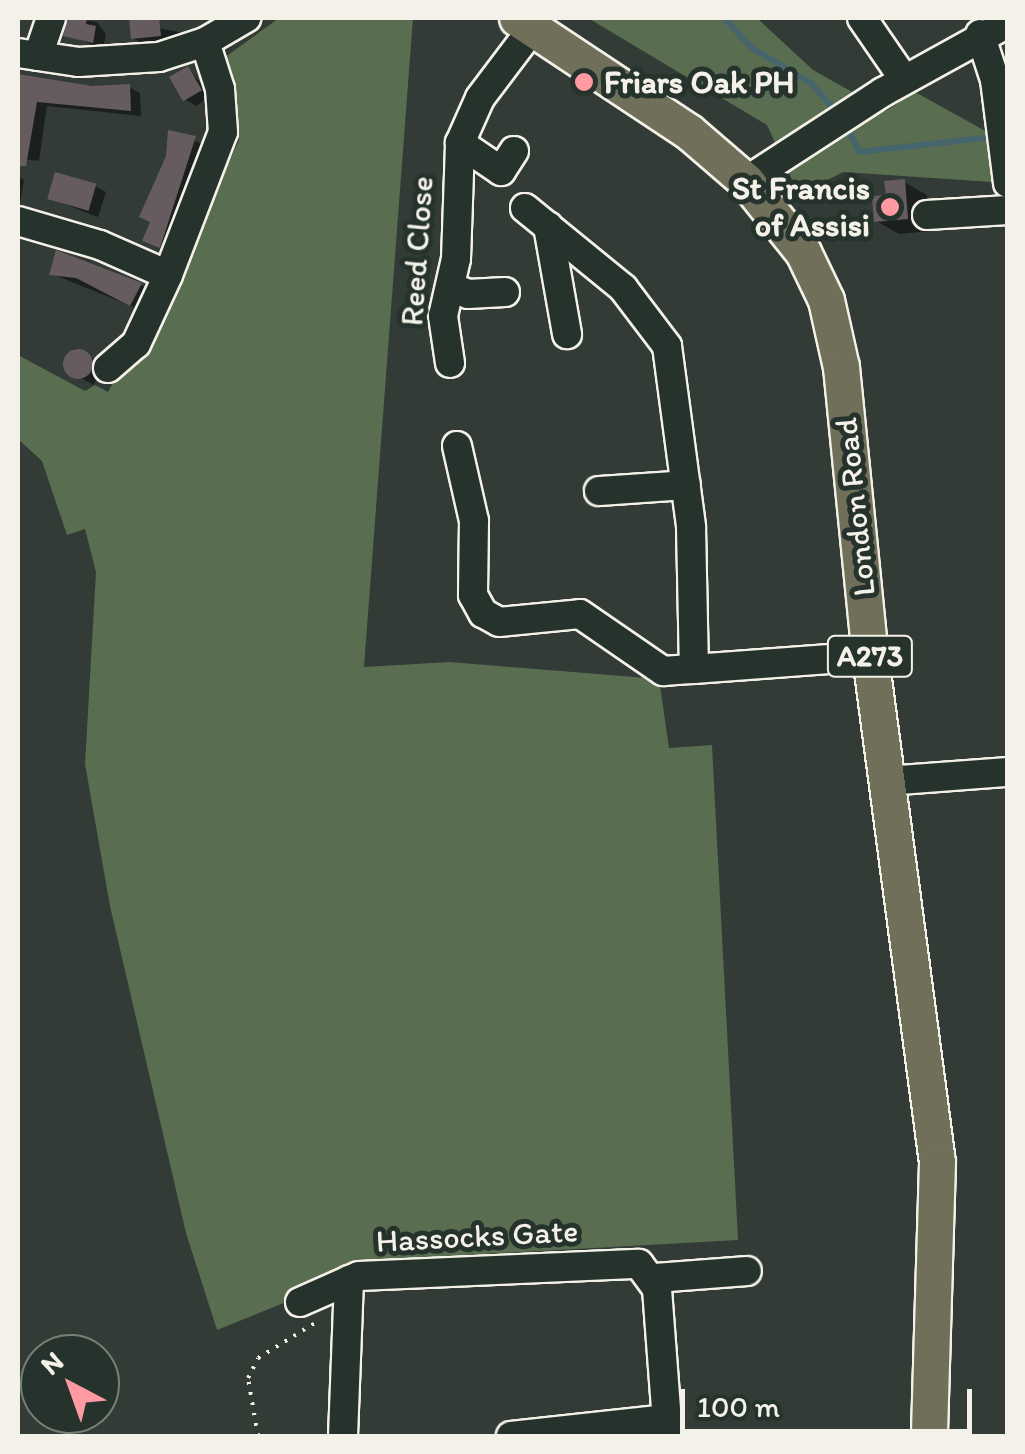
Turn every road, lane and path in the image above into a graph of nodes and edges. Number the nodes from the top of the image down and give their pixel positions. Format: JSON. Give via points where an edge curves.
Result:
{"nodes":[{"id":1,"x":50,"y":18,"type":"edge"},
{"id":2,"x":244,"y":18,"type":"edge"},
{"id":3,"x":862,"y":18,"type":"edge"},
{"id":4,"x":1008,"y":22,"type":"edge"},
{"id":5,"x":525,"y":23,"type":"edge"},
{"id":6,"x":980,"y":34,"type":"junction"},
{"id":7,"x":205,"y":42,"type":"junction"},
{"id":8,"x":28,"y":54,"type":"edge"},
{"id":9,"x":904,"y":79,"type":"junction"},
{"id":10,"x":460,"y":144,"type":"junction"},
{"id":11,"x":514,"y":151,"type":"dead end"},
{"id":12,"x":746,"y":181,"type":"junction"},
{"id":13,"x":1008,"y":183,"type":"edge"},
{"id":14,"x":1008,"y":210,"type":"edge"},
{"id":15,"x":927,"y":215,"type":"dead end"},
{"id":16,"x":18,"y":221,"type":"edge"},
{"id":17,"x":168,"y":276,"type":"junction"},
{"id":18,"x":451,"y":287,"type":"junction"},
{"id":19,"x":505,"y":292,"type":"dead end"},
{"id":20,"x":567,"y":334,"type":"dead end"},
{"id":21,"x":450,"y":363,"type":"dead end"},
{"id":22,"x":108,"y":368,"type":"dead end"},
{"id":23,"x":457,"y":446,"type":"dead end"},
{"id":24,"x":686,"y":485,"type":"junction"},
{"id":25,"x":599,"y":491,"type":"dead end"},
{"id":26,"x":870,"y":656,"type":"junction"},
{"id":27,"x":694,"y":668,"type":"junction"},
{"id":28,"x":1008,"y":772,"type":"edge"},
{"id":29,"x":886,"y":782,"type":"junction"},
{"id":30,"x":747,"y":1271,"type":"dead end"},
{"id":31,"x":656,"y":1278,"type":"junction"},
{"id":32,"x":349,"y":1280,"type":"junction"},
{"id":33,"x":300,"y":1302,"type":"dead end"},
{"id":34,"x":348,"y":1309,"type":"junction"},
{"id":35,"x":668,"y":1428,"type":"edge"},
{"id":36,"x":258,"y":1436,"type":"edge"},
{"id":37,"x":343,"y":1436,"type":"edge"},
{"id":38,"x":511,"y":1436,"type":"edge"},
{"id":39,"x":929,"y":1436,"type":"edge"}],
"edges":[{"from":1,"to":8,"type":"street"},
{"from":2,"to":7,"type":"street"},
{"from":3,"to":9,"type":"street"},
{"from":4,"to":6,"type":"street"},
{"from":5,"to":10,"type":"street","name":"Reed Close"},
{"from":5,"to":12,"type":"main road","name":"London Road","number":"A273","via":[[688,130]]},
{"from":6,"to":9,"type":"street"},
{"from":6,"to":13,"type":"street","via":[[995,80]]},
{"from":7,"to":8,"type":"street","via":[[159,57],[79,62]]},
{"from":7,"to":17,"type":"street","via":[[220,89],[222,132]]},
{"from":9,"to":12,"type":"street"},
{"from":10,"to":11,"type":"street","name":"Reed Close","via":[[501,171]]},
{"from":10,"to":18,"type":"street","name":"Reed Close"},
{"from":12,"to":26,"type":"main road","name":"London Road","number":"A273","via":[[802,252],[826,300],[840,367]]},
{"from":14,"to":15,"type":"street"},
{"from":16,"to":17,"type":"street","via":[[100,245]]},
{"from":17,"to":22,"type":"street","via":[[136,344]]},
{"from":18,"to":19,"type":"street","via":[[468,294]]},
{"from":18,"to":21,"type":"street","name":"Reed Close","via":[[443,316]]},
{"from":20,"to":24,"type":"street","via":[[537,217],[623,288],[667,346]]},
{"from":23,"to":27,"type":"street","via":[[474,521],[472,595],[483,614],[499,622],[580,614],[663,671]]},
{"from":24,"to":25,"type":"street"},
{"from":24,"to":27,"type":"street"},
{"from":26,"to":27,"type":"street"},
{"from":26,"to":29,"type":"main road","name":"London Road","number":"A273"},
{"from":28,"to":29,"type":"street"},
{"from":29,"to":39,"type":"main road","name":"London Road","number":"A273","via":[[937,1162]]},
{"from":30,"to":31,"type":"street","name":"Hassocks Gate"},
{"from":31,"to":32,"type":"street","name":"Hassocks Gate","via":[[640,1264]]},
{"from":31,"to":35,"type":"street"},
{"from":32,"to":33,"type":"street","name":"Hassocks Gate"},
{"from":32,"to":34,"type":"street"},
{"from":34,"to":36,"type":"path","via":[[322,1317],[258,1358],[248,1378]]},
{"from":34,"to":37,"type":"street"},
{"from":35,"to":38,"type":"street"}]}
